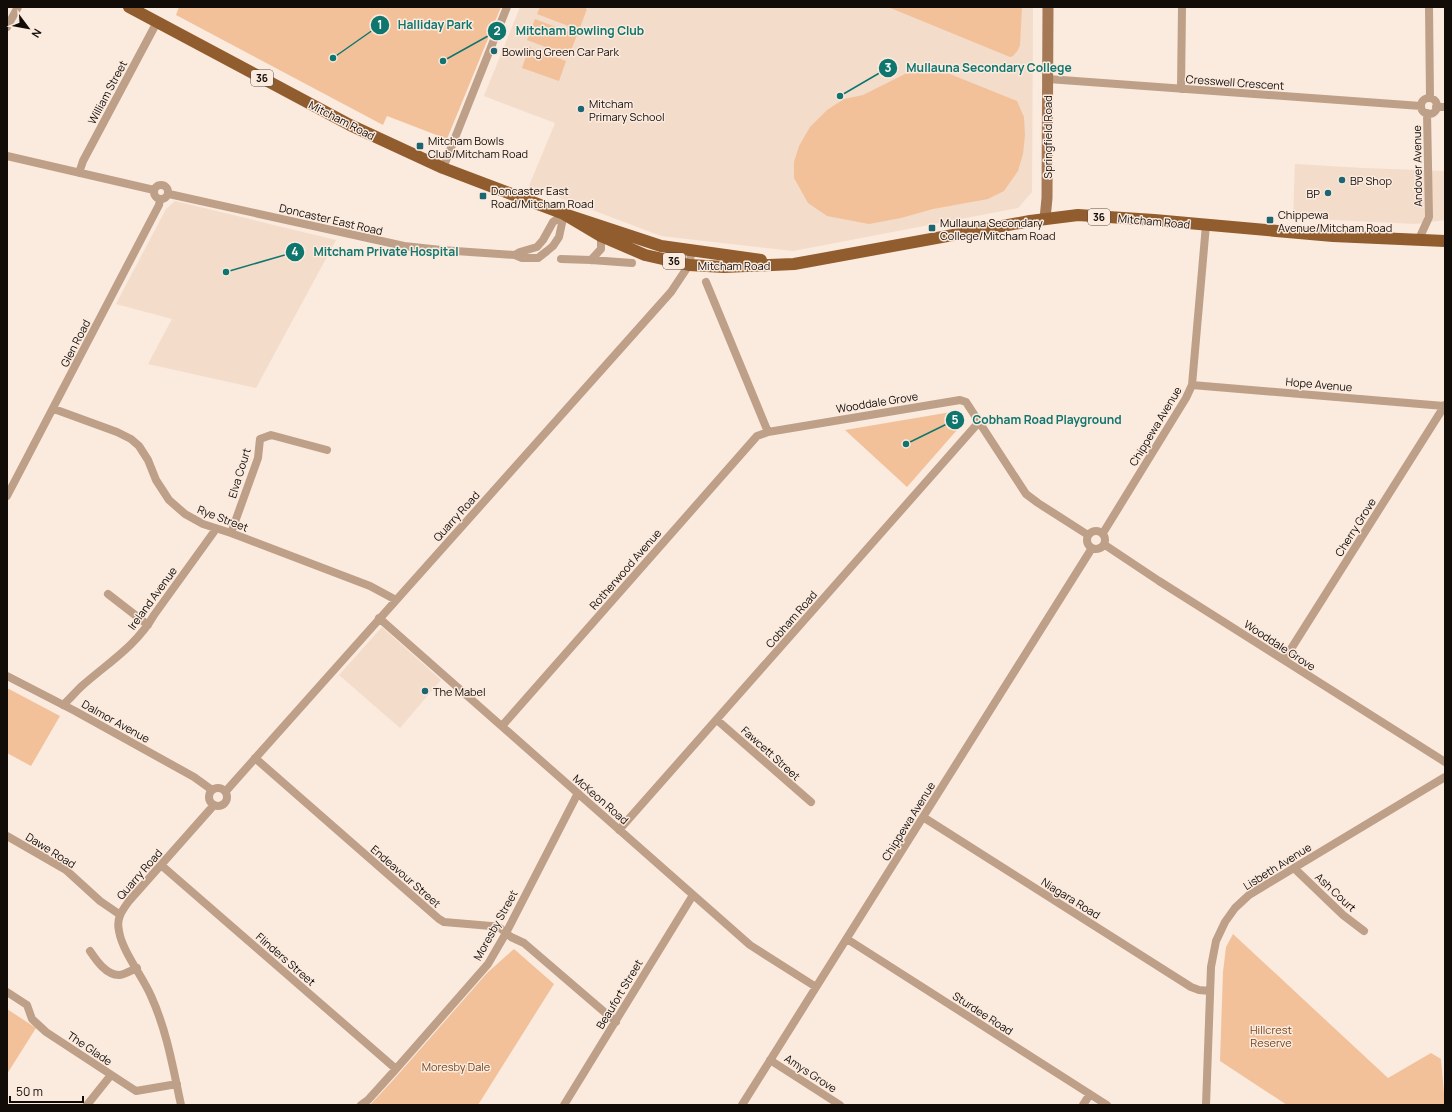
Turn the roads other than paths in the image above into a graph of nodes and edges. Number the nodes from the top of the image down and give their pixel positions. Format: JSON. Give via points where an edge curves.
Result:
{"nodes":[{"id":1,"x":18,"y":7,"type":"edge"},
{"id":2,"x":129,"y":7,"type":"edge"},
{"id":3,"x":507,"y":7,"type":"edge"},
{"id":4,"x":1048,"y":7,"type":"edge"},
{"id":5,"x":1182,"y":7,"type":"edge"},
{"id":6,"x":1429,"y":7,"type":"edge"},
{"id":7,"x":157,"y":22,"type":"junction"},
{"id":8,"x":7,"y":28,"type":"edge"},
{"id":9,"x":1048,"y":79,"type":"junction"},
{"id":10,"x":1181,"y":89,"type":"junction"},
{"id":11,"x":1430,"y":98,"type":"junction"},
{"id":12,"x":1421,"y":106,"type":"junction"},
{"id":13,"x":1436,"y":107,"type":"junction"},
{"id":14,"x":1445,"y":107,"type":"edge"},
{"id":15,"x":1427,"y":113,"type":"junction"},
{"id":16,"x":7,"y":156,"type":"edge"},
{"id":17,"x":443,"y":168,"type":"junction"},
{"id":18,"x":79,"y":173,"type":"junction"},
{"id":19,"x":154,"y":190,"type":"junction"},
{"id":20,"x":168,"y":194,"type":"junction"},
{"id":21,"x":160,"y":199,"type":"junction"},
{"id":22,"x":564,"y":214,"type":"junction"},
{"id":23,"x":1045,"y":219,"type":"junction"},
{"id":24,"x":1206,"y":225,"type":"junction"},
{"id":25,"x":601,"y":236,"type":"junction"},
{"id":26,"x":1420,"y":239,"type":"junction"},
{"id":27,"x":1445,"y":241,"type":"edge"},
{"id":28,"x":692,"y":250,"type":"junction"},
{"id":29,"x":515,"y":255,"type":"junction"},
{"id":30,"x":562,"y":260,"type":"dead end"},
{"id":31,"x":591,"y":260,"type":"junction"},
{"id":32,"x":632,"y":263,"type":"dead end"},
{"id":33,"x":794,"y":264,"type":"junction"},
{"id":34,"x":689,"y":265,"type":"junction"},
{"id":35,"x":706,"y":282,"type":"dead end"},
{"id":36,"x":1192,"y":385,"type":"junction"},
{"id":37,"x":1445,"y":406,"type":"edge"},
{"id":38,"x":54,"y":409,"type":"junction"},
{"id":39,"x":979,"y":422,"type":"junction"},
{"id":40,"x":768,"y":432,"type":"junction"},
{"id":41,"x":327,"y":450,"type":"dead end"},
{"id":42,"x":7,"y":496,"type":"edge"},
{"id":43,"x":216,"y":529,"type":"junction"},
{"id":44,"x":231,"y":533,"type":"junction"},
{"id":45,"x":1103,"y":533,"type":"junction"},
{"id":46,"x":1088,"y":535,"type":"junction"},
{"id":47,"x":1105,"y":545,"type":"junction"},
{"id":48,"x":1092,"y":548,"type":"junction"},
{"id":49,"x":108,"y":594,"type":"dead end"},
{"id":50,"x":396,"y":600,"type":"junction"},
{"id":51,"x":379,"y":618,"type":"junction"},
{"id":52,"x":148,"y":625,"type":"junction"},
{"id":53,"x":1284,"y":660,"type":"junction"},
{"id":54,"x":7,"y":676,"type":"edge"},
{"id":55,"x":63,"y":705,"type":"junction"},
{"id":56,"x":717,"y":720,"type":"junction"},
{"id":57,"x":502,"y":726,"type":"junction"},
{"id":58,"x":255,"y":758,"type":"junction"},
{"id":59,"x":1445,"y":762,"type":"edge"},
{"id":60,"x":1445,"y":776,"type":"edge"},
{"id":61,"x":212,"y":790,"type":"junction"},
{"id":62,"x":226,"y":791,"type":"junction"},
{"id":63,"x":578,"y":793,"type":"junction"},
{"id":64,"x":811,"y":802,"type":"dead end"},
{"id":65,"x":214,"y":805,"type":"junction"},
{"id":66,"x":923,"y":817,"type":"junction"},
{"id":67,"x":620,"y":830,"type":"junction"},
{"id":68,"x":7,"y":836,"type":"edge"},
{"id":69,"x":161,"y":865,"type":"junction"},
{"id":70,"x":1294,"y":868,"type":"junction"},
{"id":71,"x":693,"y":895,"type":"junction"},
{"id":72,"x":119,"y":914,"type":"junction"},
{"id":73,"x":1364,"y":931,"type":"dead end"},
{"id":74,"x":506,"y":933,"type":"junction"},
{"id":75,"x":846,"y":939,"type":"junction"},
{"id":76,"x":90,"y":951,"type":"dead end"},
{"id":77,"x":136,"y":968,"type":"junction"},
{"id":78,"x":816,"y":987,"type":"junction"},
{"id":79,"x":1210,"y":991,"type":"junction"},
{"id":80,"x":7,"y":992,"type":"edge"},
{"id":81,"x":616,"y":1022,"type":"junction"},
{"id":82,"x":770,"y":1060,"type":"junction"},
{"id":83,"x":396,"y":1069,"type":"junction"},
{"id":84,"x":111,"y":1075,"type":"junction"},
{"id":85,"x":177,"y":1084,"type":"junction"},
{"id":86,"x":1090,"y":1094,"type":"junction"},
{"id":87,"x":87,"y":1105,"type":"edge"},
{"id":88,"x":181,"y":1105,"type":"edge"},
{"id":89,"x":361,"y":1105,"type":"edge"},
{"id":90,"x":564,"y":1105,"type":"edge"},
{"id":91,"x":742,"y":1105,"type":"edge"},
{"id":92,"x":840,"y":1105,"type":"edge"},
{"id":93,"x":1083,"y":1105,"type":"edge"},
{"id":94,"x":1107,"y":1105,"type":"edge"},
{"id":95,"x":1206,"y":1105,"type":"edge"}],
"edges":[{"from":1,"to":8,"type":"street"},
{"from":2,"to":7,"type":"main road","name":"Mitcham Road","number":"36"},
{"from":3,"to":17,"type":"street"},
{"from":4,"to":9,"type":"main road","name":"Springfield Road"},
{"from":5,"to":10,"type":"street"},
{"from":6,"to":11,"type":"street"},
{"from":7,"to":17,"type":"main road","name":"Mitcham Road","number":"36","via":[[350,125]]},
{"from":7,"to":18,"type":"street","name":"William Street"},
{"from":9,"to":10,"type":"street","name":"Cresswell Crescent"},
{"from":9,"to":23,"type":"main road","name":"Springfield Road"},
{"from":10,"to":12,"type":"street","name":"Cresswell Crescent"},
{"from":11,"to":12,"type":"street","via":[[1423,101]]},
{"from":11,"to":13,"type":"street","via":[[1436,102]]},
{"from":12,"to":15,"type":"street"},
{"from":13,"to":14,"type":"street"},
{"from":13,"to":15,"type":"street","via":[[1434,111]]},
{"from":15,"to":26,"type":"street","name":"Andover Avenue","via":[[1429,217]]},
{"from":16,"to":18,"type":"street"},
{"from":17,"to":22,"type":"main road","name":"Mitcham Road","number":"36"},
{"from":18,"to":19,"type":"street"},
{"from":19,"to":20,"type":"street","via":[[162,185],[167,187]]},
{"from":19,"to":21,"type":"street"},
{"from":20,"to":21,"type":"street","via":[[166,198]]},
{"from":20,"to":29,"type":"street","name":"Doncaster East Road","via":[[404,246]]},
{"from":21,"to":38,"type":"street","name":"Glen Road"},
{"from":22,"to":25,"type":"main road","name":"Mitcham Road","number":"36"},
{"from":22,"to":28,"type":"main road","name":"Mitcham Road","number":"36","via":[[661,246]]},
{"from":22,"to":29,"type":"street","name":"Doncaster East Road","via":[[553,222],[537,247]]},
{"from":22,"to":29,"type":"street","name":"Doncaster East Road","via":[[559,237],[553,246],[538,258],[522,258]]},
{"from":23,"to":24,"type":"main road","name":"Mitcham Road","number":"36","via":[[1078,215]]},
{"from":23,"to":33,"type":"main road","name":"Mitcham Road","number":"36"},
{"from":24,"to":26,"type":"main road","name":"Mitcham Road","number":"36","via":[[1333,236]]},
{"from":24,"to":36,"type":"street","name":"Chippewa Avenue"},
{"from":25,"to":31,"type":"street","via":[[601,249]]},
{"from":25,"to":34,"type":"main road","name":"Mitcham Road","number":"36","via":[[645,255]]},
{"from":26,"to":27,"type":"main road","name":"Mitcham Road","number":"36"},
{"from":28,"to":33,"type":"main road","name":"Mitcham Road","number":"36"},
{"from":28,"to":34,"type":"street","name":"Quarry Road"},
{"from":30,"to":31,"type":"street"},
{"from":31,"to":32,"type":"street"},
{"from":33,"to":34,"type":"main road","name":"Mitcham Road","number":"36","via":[[724,267]]},
{"from":34,"to":50,"type":"street","name":"Quarry Road","via":[[671,292]]},
{"from":35,"to":40,"type":"street"},
{"from":36,"to":37,"type":"street","name":"Hope Avenue"},
{"from":36,"to":45,"type":"street","name":"Chippewa Avenue"},
{"from":37,"to":53,"type":"street","name":"Cherry Grove"},
{"from":38,"to":42,"type":"street","name":"Glen Road"},
{"from":38,"to":43,"type":"street","name":"Rye Street","via":[[130,439],[139,446],[148,460],[156,480],[169,500],[185,514]]},
{"from":39,"to":40,"type":"street","name":"Wooddale Grove","via":[[966,402],[960,400]]},
{"from":39,"to":46,"type":"street","name":"Wooddale Grove","via":[[1026,494]]},
{"from":39,"to":56,"type":"street","name":"Cobham Road"},
{"from":40,"to":57,"type":"street","name":"Rotherwood Avenue","via":[[757,436]]},
{"from":41,"to":44,"type":"street","name":"Elva Court","via":[[271,435],[260,439],[258,458]]},
{"from":43,"to":44,"type":"street","name":"Rye Street"},
{"from":43,"to":52,"type":"street","name":"Ireland Avenue"},
{"from":44,"to":50,"type":"street","name":"Rye Street","via":[[370,586]]},
{"from":45,"to":46,"type":"street","via":[[1094,531]]},
{"from":45,"to":47,"type":"street","via":[[1106,537]]},
{"from":46,"to":48,"type":"street","via":[[1087,541]]},
{"from":47,"to":48,"type":"street","via":[[1097,550]]},
{"from":47,"to":53,"type":"street","name":"Wooddale Grove"},
{"from":48,"to":66,"type":"street","name":"Chippewa Avenue"},
{"from":49,"to":52,"type":"street"},
{"from":50,"to":51,"type":"street","name":"Quarry Road"},
{"from":51,"to":57,"type":"street","name":"McKeon Road"},
{"from":51,"to":58,"type":"street","name":"Quarry Road"},
{"from":52,"to":55,"type":"street","name":"Ireland Avenue","via":[[132,644]]},
{"from":53,"to":59,"type":"street","name":"Wooddale Grove"},
{"from":54,"to":55,"type":"street","name":"Dalmor Avenue"},
{"from":55,"to":61,"type":"street","name":"Dalmor Avenue","via":[[194,777]]},
{"from":56,"to":64,"type":"street","name":"Fawcett Street"},
{"from":56,"to":67,"type":"street","name":"Cobham Road"},
{"from":57,"to":63,"type":"street","name":"McKeon Road"},
{"from":58,"to":62,"type":"street","name":"Quarry Road"},
{"from":58,"to":74,"type":"street","name":"Endeavour Street","via":[[439,919],[444,922],[491,926]]},
{"from":60,"to":70,"type":"street","name":"Lisbeth Avenue"},
{"from":61,"to":62,"type":"street","via":[[221,788]]},
{"from":61,"to":65,"type":"street","via":[[209,798]]},
{"from":62,"to":65,"type":"street","name":"Quarry Road","via":[[225,803],[220,806]]},
{"from":63,"to":67,"type":"street","name":"McKeon Road"},
{"from":63,"to":74,"type":"street","name":"Moresby Street"},
{"from":65,"to":69,"type":"street","name":"Quarry Road"},
{"from":66,"to":75,"type":"street","name":"Chippewa Avenue"},
{"from":66,"to":79,"type":"street","name":"Niagara Road","via":[[1191,987]]},
{"from":67,"to":71,"type":"street","name":"McKeon Road"},
{"from":68,"to":72,"type":"street","name":"Dawe Road","via":[[66,870],[100,901]]},
{"from":69,"to":72,"type":"street","name":"Quarry Road"},
{"from":69,"to":83,"type":"street","name":"Flinders Street"},
{"from":70,"to":73,"type":"street","name":"Ash Court","via":[[1343,915]]},
{"from":70,"to":79,"type":"street","name":"Lisbeth Avenue","via":[[1249,896],[1232,913],[1216,941]]},
{"from":71,"to":78,"type":"street","name":"McKeon Road","via":[[750,944]]},
{"from":71,"to":81,"type":"street","name":"Beaufort Street"},
{"from":72,"to":77,"type":"street","name":"Quarry Road","via":[[118,931]]},
{"from":74,"to":81,"type":"street","name":"Endeavour Street","via":[[524,943]]},
{"from":74,"to":83,"type":"street","name":"Moresby Street","via":[[488,964]]},
{"from":75,"to":78,"type":"street","name":"Chippewa Avenue"},
{"from":75,"to":86,"type":"street","name":"Sturdee Road"},
{"from":76,"to":77,"type":"street","via":[[95,959],[112,973],[120,975]]},
{"from":77,"to":85,"type":"street","name":"Quarry Road","via":[[160,1016]]},
{"from":78,"to":82,"type":"street","name":"Chippewa Avenue"},
{"from":79,"to":95,"type":"street","name":"Lisbeth Avenue"},
{"from":80,"to":84,"type":"street","name":"The Glade","via":[[27,1005],[32,1019],[46,1032]]},
{"from":81,"to":90,"type":"street","name":"Beaufort Street"},
{"from":82,"to":91,"type":"street","name":"Chippewa Avenue"},
{"from":82,"to":92,"type":"street","name":"Amys Grove"},
{"from":83,"to":89,"type":"street","name":"Moresby Street"},
{"from":84,"to":85,"type":"street","name":"The Glade","via":[[136,1091]]},
{"from":84,"to":87,"type":"street"},
{"from":85,"to":88,"type":"street","name":"Quarry Road"},
{"from":86,"to":93,"type":"street"},
{"from":86,"to":94,"type":"street","name":"Sturdee Road"}]}
